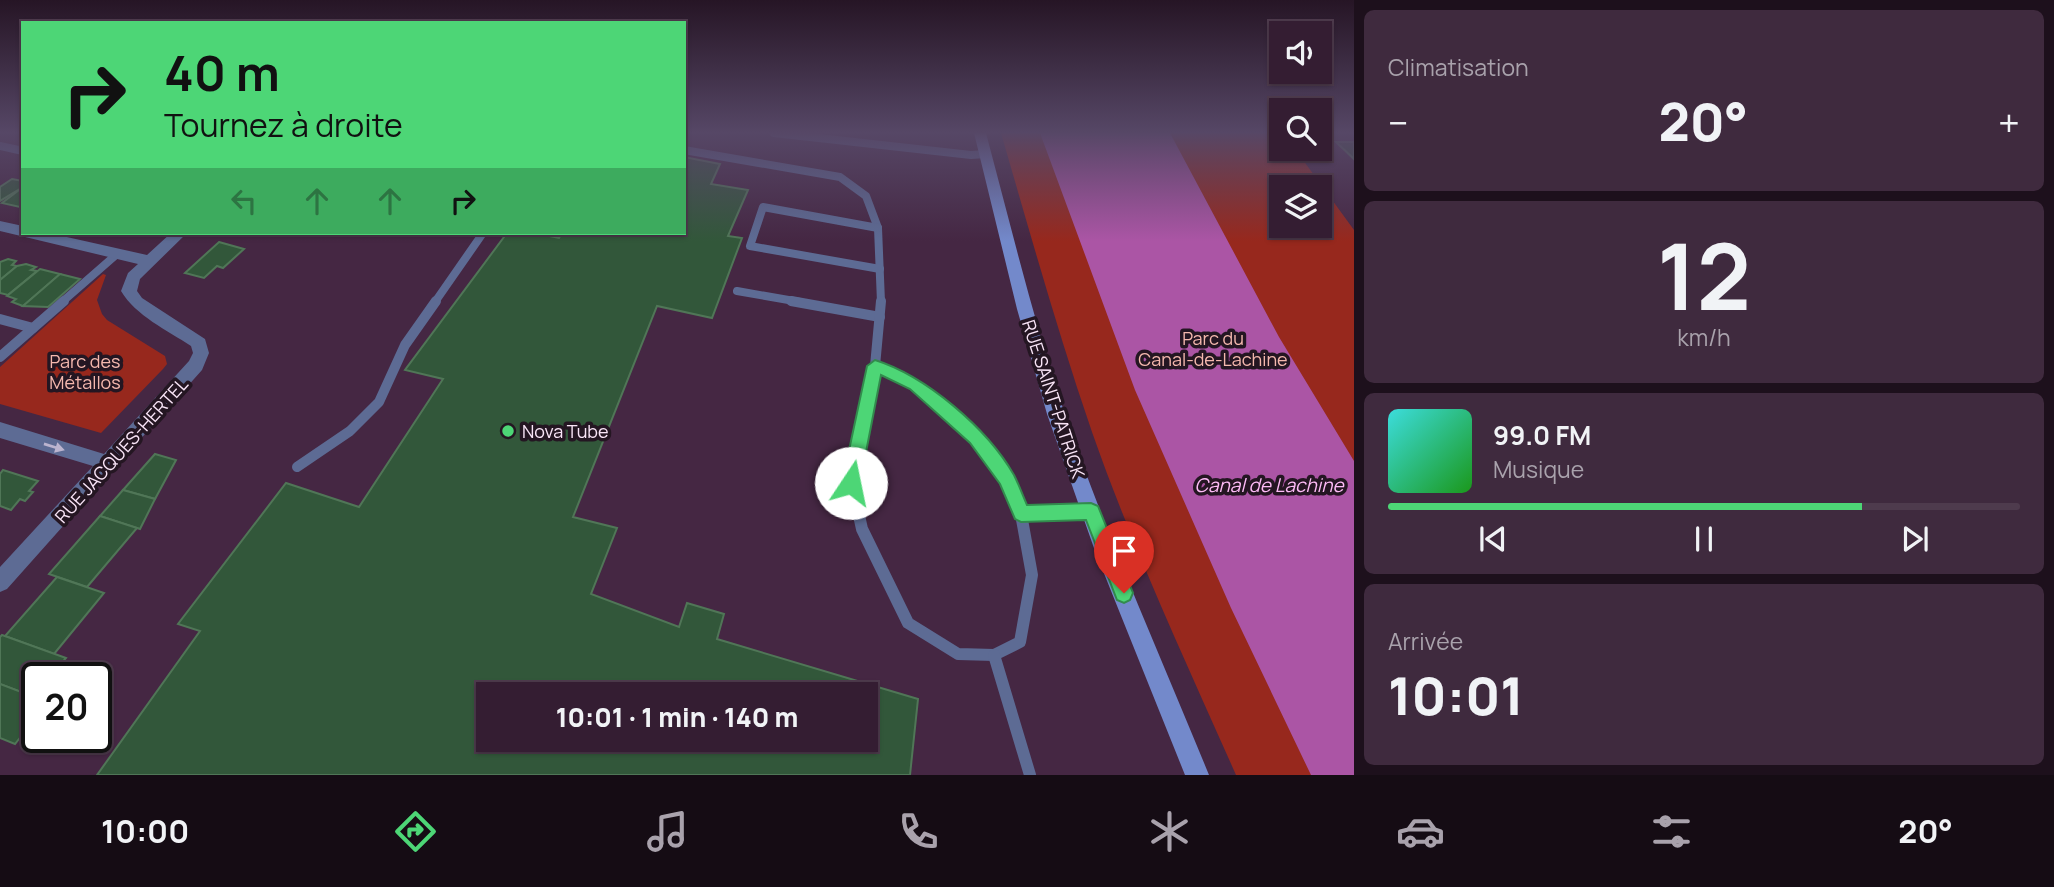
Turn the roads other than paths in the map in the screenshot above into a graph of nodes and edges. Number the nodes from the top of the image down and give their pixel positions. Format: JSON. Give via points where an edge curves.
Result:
{"nodes":[{"id":1,"x":795,"y":169,"type":"edge"},
{"id":2,"x":990,"y":169,"type":"edge"},
{"id":3,"x":0,"y":226,"type":"edge"},
{"id":4,"x":878,"y":228,"type":"junction"},
{"id":5,"x":21,"y":231,"type":"edge"},
{"id":6,"x":178,"y":235,"type":"edge"},
{"id":7,"x":482,"y":235,"type":"edge"},
{"id":8,"x":62,"y":236,"type":"edge"},
{"id":9,"x":117,"y":254,"type":"junction"},
{"id":10,"x":149,"y":261,"type":"junction"},
{"id":11,"x":880,"y":269,"type":"junction"},
{"id":12,"x":737,"y":291,"type":"dead end"},
{"id":13,"x":880,"y":317,"type":"junction"},
{"id":14,"x":0,"y":319,"type":"edge"},
{"id":15,"x":33,"y":328,"type":"junction"},
{"id":16,"x":0,"y":357,"type":"edge"},
{"id":17,"x":875,"y":366,"type":"junction"},
{"id":18,"x":0,"y":430,"type":"edge"},
{"id":19,"x":109,"y":463,"type":"junction"},
{"id":20,"x":297,"y":467,"type":"dead end"},
{"id":21,"x":1091,"y":511,"type":"junction"},
{"id":22,"x":1021,"y":514,"type":"junction"},
{"id":23,"x":0,"y":582,"type":"edge"},
{"id":24,"x":994,"y":655,"type":"junction"},
{"id":25,"x":1030,"y":775,"type":"edge"},
{"id":26,"x":1196,"y":775,"type":"edge"}],
"edges":[{"from":1,"to":4,"type":"lane","via":[[840,177],[866,196]]},
{"from":2,"to":21,"type":"main road","name":"RUE SAINT-PATRICK","via":[[1041,367]]},
{"from":3,"to":5,"type":"street"},
{"from":4,"to":11,"type":"lane"},
{"from":4,"to":11,"type":"lane","via":[[763,207],[750,246]]},
{"from":6,"to":10,"type":"street","name":"RUE JACQUES-HERTEL"},
{"from":7,"to":20,"type":"lane","via":[[405,345],[379,402],[350,430]]},
{"from":8,"to":9,"type":"street"},
{"from":9,"to":10,"type":"street"},
{"from":9,"to":15,"type":"lane"},
{"from":10,"to":19,"type":"street","name":"RUE JACQUES-HERTEL","via":[[133,277],[129,291],[136,302],[192,336],[201,353],[187,378]]},
{"from":11,"to":13,"type":"lane"},
{"from":12,"to":13,"type":"lane"},
{"from":13,"to":17,"type":"lane"},
{"from":14,"to":15,"type":"lane"},
{"from":15,"to":16,"type":"lane"},
{"from":17,"to":22,"type":"lane","via":[[915,384],[976,438],[1007,480]]},
{"from":17,"to":24,"type":"lane","via":[[851,483],[862,529],[908,623],[958,654]]},
{"from":18,"to":19,"type":"street","one_way":true},
{"from":19,"to":23,"type":"street","name":"RUE JACQUES-HERTEL"},
{"from":21,"to":22,"type":"lane"},
{"from":21,"to":26,"type":"main road","name":"RUE SAINT-PATRICK"},
{"from":22,"to":24,"type":"lane","via":[[1032,575],[1020,642]]},
{"from":24,"to":25,"type":"lane"}]}
